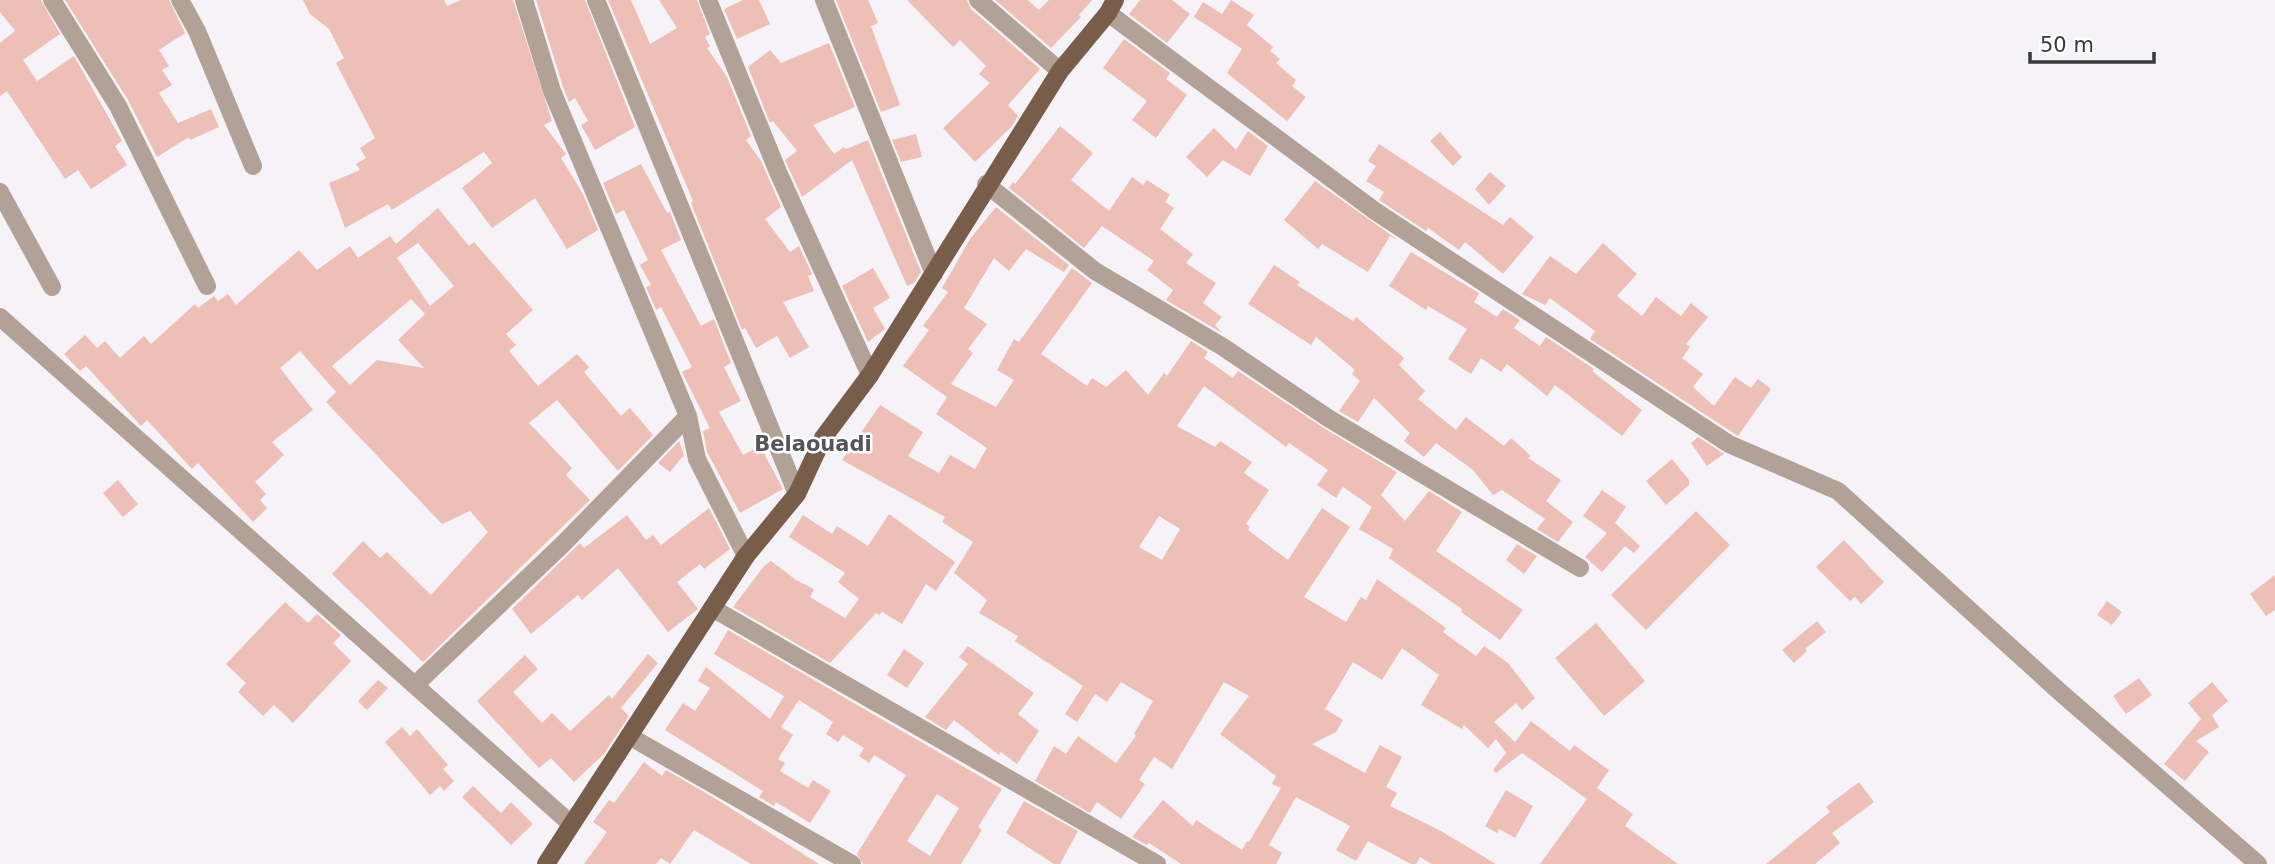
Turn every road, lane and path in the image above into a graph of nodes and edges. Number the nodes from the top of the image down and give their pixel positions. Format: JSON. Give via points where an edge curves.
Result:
{"nodes":[{"id":1,"x":52,"y":0,"type":"edge"},
{"id":2,"x":180,"y":0,"type":"edge"},
{"id":3,"x":524,"y":0,"type":"edge"},
{"id":4,"x":596,"y":0,"type":"edge"},
{"id":5,"x":708,"y":0,"type":"edge"},
{"id":6,"x":824,"y":0,"type":"edge"},
{"id":7,"x":978,"y":0,"type":"edge"},
{"id":8,"x":1112,"y":6,"type":"edge"},
{"id":9,"x":1060,"y":71,"type":"junction"},
{"id":10,"x":253,"y":166,"type":"dead end"},
{"id":11,"x":986,"y":184,"type":"junction"},
{"id":12,"x":0,"y":192,"type":"edge"},
{"id":13,"x":934,"y":274,"type":"junction"},
{"id":14,"x":206,"y":286,"type":"dead end"},
{"id":15,"x":52,"y":287,"type":"dead end"},
{"id":16,"x":0,"y":317,"type":"edge"},
{"id":17,"x":870,"y":375,"type":"junction"},
{"id":18,"x":688,"y":416,"type":"junction"},
{"id":19,"x":797,"y":494,"type":"junction"},
{"id":20,"x":746,"y":556,"type":"junction"},
{"id":21,"x":1580,"y":568,"type":"dead end"},
{"id":22,"x":712,"y":608,"type":"junction"},
{"id":23,"x":415,"y":685,"type":"junction"},
{"id":24,"x":629,"y":736,"type":"junction"},
{"id":25,"x":571,"y":824,"type":"junction"},
{"id":26,"x":546,"y":864,"type":"edge"},
{"id":27,"x":852,"y":864,"type":"edge"},
{"id":28,"x":1157,"y":864,"type":"edge"},
{"id":29,"x":2258,"y":864,"type":"edge"}],
"edges":[{"from":1,"to":14,"type":"street","via":[[118,106]]},
{"from":2,"to":10,"type":"street"},
{"from":3,"to":18,"type":"street","via":[[552,90]]},
{"from":4,"to":19,"type":"street"},
{"from":5,"to":17,"type":"street","via":[[778,172]]},
{"from":6,"to":13,"type":"street"},
{"from":7,"to":9,"type":"street"},
{"from":8,"to":9,"type":"main road"},
{"from":8,"to":29,"type":"street","via":[[1375,211],[1729,444],[1838,491]]},
{"from":9,"to":11,"type":"main road"},
{"from":11,"to":13,"type":"main road"},
{"from":11,"to":21,"type":"street","via":[[1095,271],[1223,347],[1328,418]]},
{"from":12,"to":15,"type":"street"},
{"from":13,"to":17,"type":"main road"},
{"from":16,"to":23,"type":"street"},
{"from":17,"to":19,"type":"main road","via":[[822,438]]},
{"from":18,"to":20,"type":"street","via":[[697,459]]},
{"from":18,"to":23,"type":"street"},
{"from":19,"to":20,"type":"main road"},
{"from":20,"to":22,"type":"main road"},
{"from":22,"to":24,"type":"main road"},
{"from":22,"to":28,"type":"street"},
{"from":23,"to":25,"type":"street"},
{"from":24,"to":25,"type":"main road"},
{"from":24,"to":27,"type":"street"},
{"from":25,"to":26,"type":"main road"}]}
